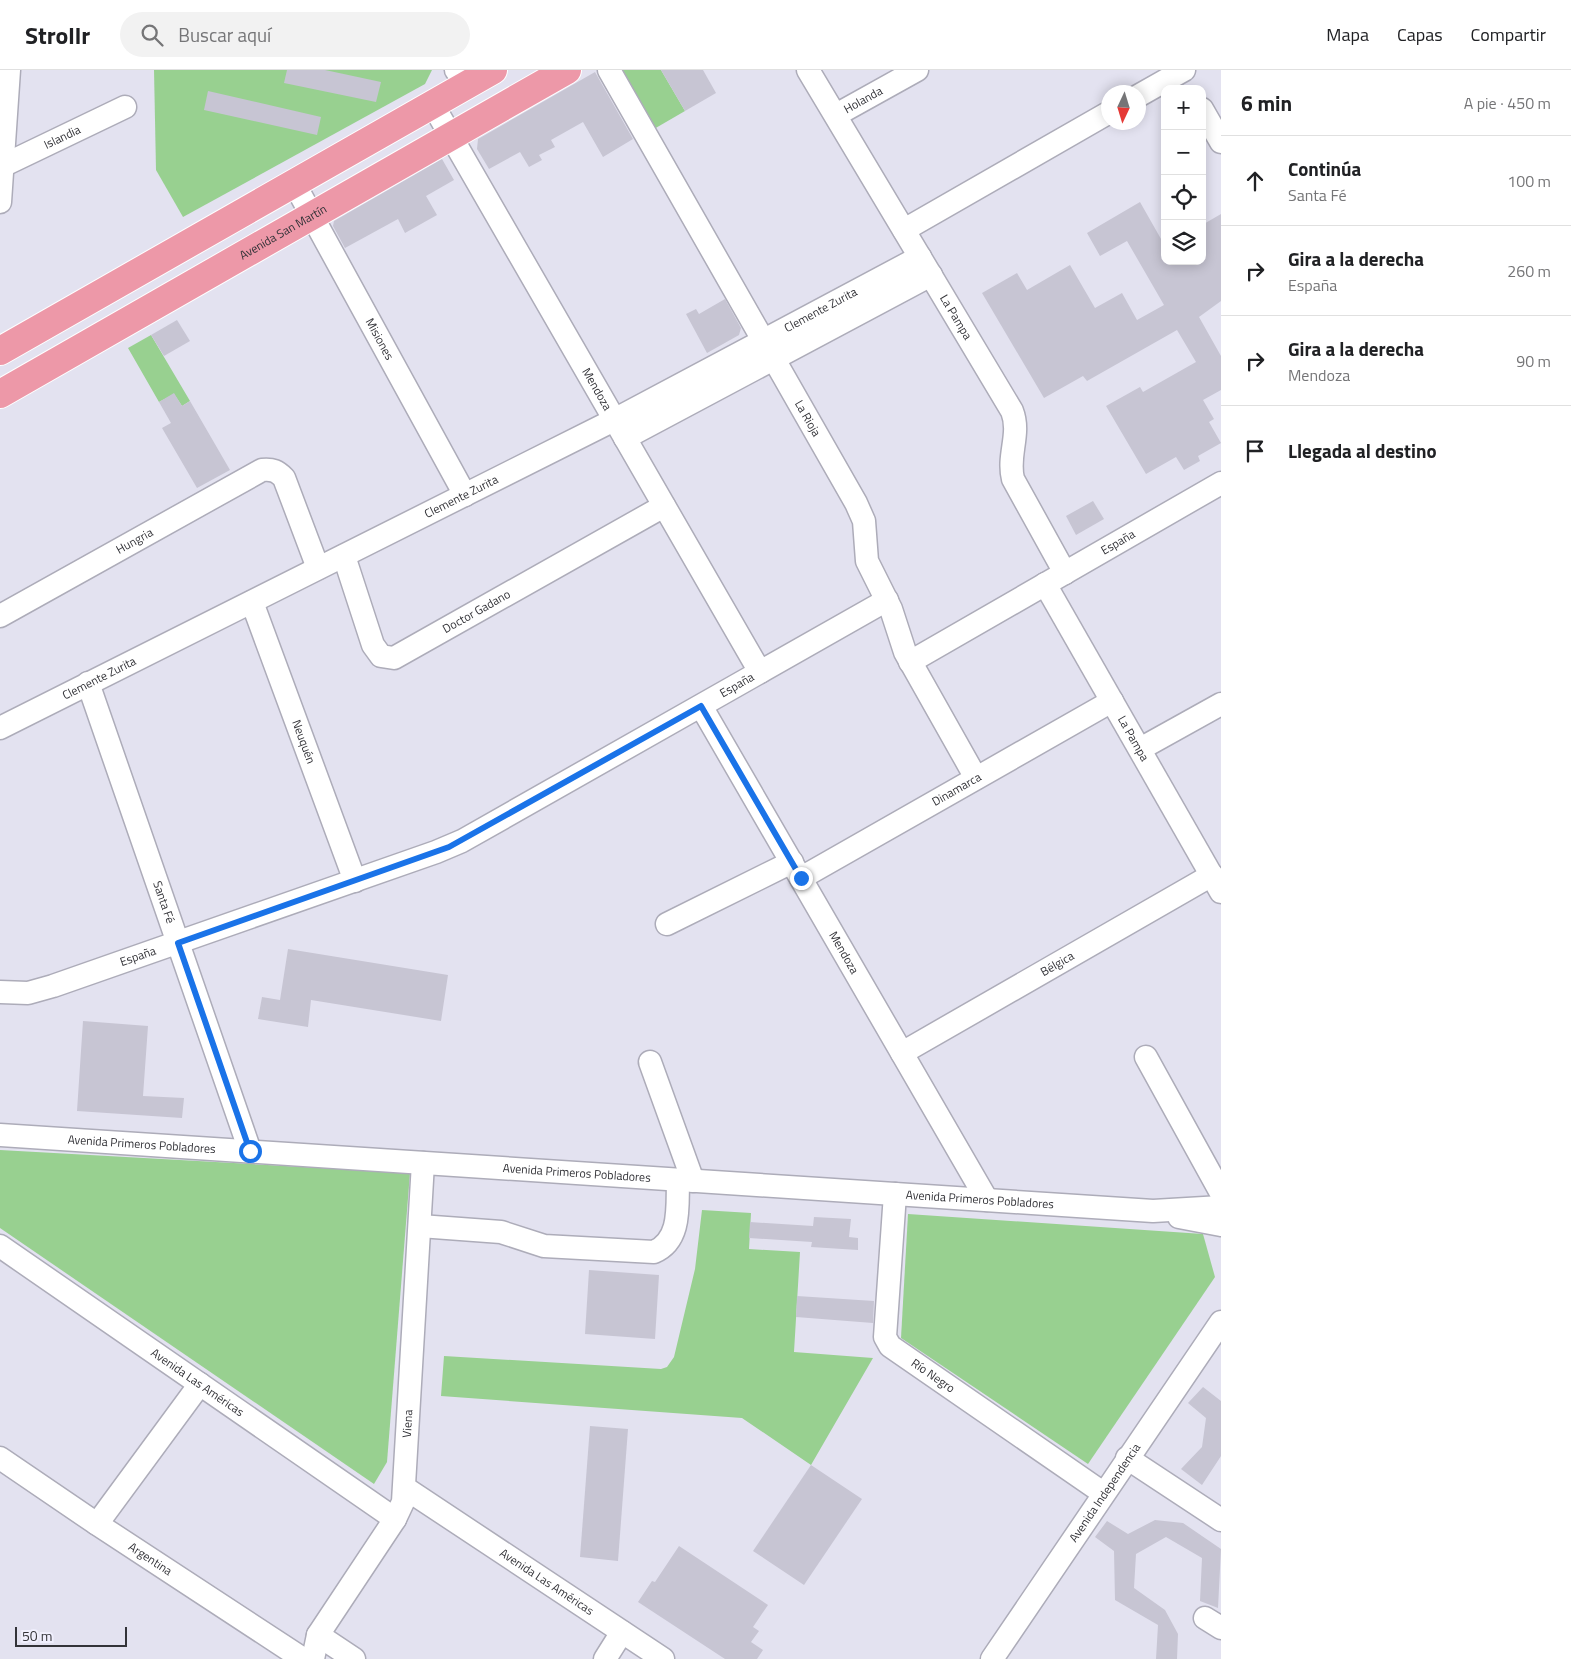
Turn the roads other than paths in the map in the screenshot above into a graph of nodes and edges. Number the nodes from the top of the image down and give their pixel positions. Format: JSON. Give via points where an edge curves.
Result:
{"nodes":[{"id":1,"x":9,"y":70,"type":"edge"},
{"id":2,"x":493,"y":70,"type":"edge"},
{"id":3,"x":567,"y":70,"type":"edge"},
{"id":4,"x":609,"y":70,"type":"edge"},
{"id":5,"x":808,"y":70,"type":"edge"},
{"id":6,"x":917,"y":70,"type":"edge"},
{"id":7,"x":1184,"y":75,"type":"edge"},
{"id":8,"x":462,"y":78,"type":"edge"},
{"id":9,"x":1146,"y":92,"type":"edge"},
{"id":10,"x":433,"y":105,"type":"junction"},
{"id":11,"x":125,"y":107,"type":"dead end"},
{"id":12,"x":836,"y":116,"type":"junction"},
{"id":13,"x":1206,"y":116,"type":"edge"},
{"id":14,"x":1101,"y":117,"type":"edge"},
{"id":15,"x":451,"y":136,"type":"junction"},
{"id":16,"x":1221,"y":142,"type":"edge"},
{"id":17,"x":1,"y":166,"type":"edge"},
{"id":18,"x":294,"y":183,"type":"junction"},
{"id":19,"x":0,"y":202,"type":"edge"},
{"id":20,"x":312,"y":215,"type":"junction"},
{"id":21,"x":904,"y":230,"type":"junction"},
{"id":22,"x":925,"y":266,"type":"junction"},
{"id":23,"x":769,"y":350,"type":"junction"},
{"id":24,"x":0,"y":351,"type":"edge"},
{"id":25,"x":0,"y":394,"type":"edge"},
{"id":26,"x":620,"y":429,"type":"junction"},
{"id":27,"x":1221,"y":482,"type":"edge"},
{"id":28,"x":465,"y":495,"type":"junction"},
{"id":29,"x":664,"y":506,"type":"junction"},
{"id":30,"x":344,"y":556,"type":"junction"},
{"id":31,"x":318,"y":568,"type":"junction"},
{"id":32,"x":1065,"y":573,"type":"junction"},
{"id":33,"x":1045,"y":584,"type":"junction"},
{"id":34,"x":887,"y":600,"type":"junction"},
{"id":35,"x":252,"y":602,"type":"junction"},
{"id":36,"x":0,"y":616,"type":"edge"},
{"id":37,"x":910,"y":662,"type":"junction"},
{"id":38,"x":760,"y":672,"type":"junction"},
{"id":39,"x":88,"y":684,"type":"junction"},
{"id":40,"x":1112,"y":701,"type":"junction"},
{"id":41,"x":1221,"y":704,"type":"edge"},
{"id":42,"x":701,"y":706,"type":"junction"},
{"id":43,"x":0,"y":728,"type":"edge"},
{"id":44,"x":1140,"y":750,"type":"junction"},
{"id":45,"x":976,"y":778,"type":"junction"},
{"id":46,"x":796,"y":870,"type":"junction"},
{"id":47,"x":355,"y":881,"type":"junction"},
{"id":48,"x":1216,"y":884,"type":"edge"},
{"id":49,"x":667,"y":924,"type":"dead end"},
{"id":50,"x":178,"y":943,"type":"junction"},
{"id":51,"x":0,"y":992,"type":"edge"},
{"id":52,"x":902,"y":1052,"type":"junction"},
{"id":53,"x":1146,"y":1056,"type":"dead end"},
{"id":54,"x":650,"y":1062,"type":"dead end"},
{"id":55,"x":0,"y":1135,"type":"edge"},
{"id":56,"x":250,"y":1151,"type":"junction"},
{"id":57,"x":423,"y":1163,"type":"junction"},
{"id":58,"x":686,"y":1180,"type":"junction"},
{"id":59,"x":1221,"y":1193,"type":"edge"},
{"id":60,"x":894,"y":1194,"type":"junction"},
{"id":61,"x":987,"y":1200,"type":"junction"},
{"id":62,"x":1221,"y":1207,"type":"edge"},
{"id":63,"x":1153,"y":1211,"type":"junction"},
{"id":64,"x":1221,"y":1225,"type":"edge"},
{"id":65,"x":420,"y":1226,"type":"junction"},
{"id":66,"x":0,"y":1246,"type":"edge"},
{"id":67,"x":1220,"y":1323,"type":"edge"},
{"id":68,"x":200,"y":1384,"type":"junction"},
{"id":69,"x":0,"y":1458,"type":"edge"},
{"id":70,"x":1127,"y":1458,"type":"junction"},
{"id":71,"x":405,"y":1488,"type":"junction"},
{"id":72,"x":1103,"y":1493,"type":"junction"},
{"id":73,"x":395,"y":1519,"type":"junction"},
{"id":74,"x":1221,"y":1520,"type":"edge"},
{"id":75,"x":96,"y":1524,"type":"junction"},
{"id":76,"x":622,"y":1632,"type":"junction"},
{"id":77,"x":318,"y":1635,"type":"junction"},
{"id":78,"x":303,"y":1659,"type":"edge"},
{"id":79,"x":313,"y":1659,"type":"edge"},
{"id":80,"x":354,"y":1659,"type":"edge"},
{"id":81,"x":605,"y":1659,"type":"edge"},
{"id":82,"x":663,"y":1659,"type":"edge"},
{"id":83,"x":992,"y":1659,"type":"edge"}],
"edges":[{"from":1,"to":17,"type":"street"},
{"from":2,"to":8,"type":"main road"},
{"from":3,"to":15,"type":"main road","name":"Avenida San Martín"},
{"from":4,"to":23,"type":"street","name":"La Rioja"},
{"from":5,"to":12,"type":"street","name":"La Pampa"},
{"from":6,"to":12,"type":"street","name":"Holanda"},
{"from":7,"to":9,"type":"street"},
{"from":8,"to":10,"type":"main road"},
{"from":10,"to":15,"type":"street","name":"Mendoza"},
{"from":10,"to":18,"type":"main road"},
{"from":11,"to":17,"type":"street","name":"Islandia"},
{"from":12,"to":21,"type":"street","name":"La Pampa"},
{"from":13,"to":16,"type":"street"},
{"from":14,"to":21,"type":"street"},
{"from":15,"to":20,"type":"main road","name":"Avenida San Martín"},
{"from":15,"to":26,"type":"street","name":"Mendoza"},
{"from":17,"to":19,"type":"street"},
{"from":18,"to":20,"type":"street","name":"Misiones"},
{"from":18,"to":24,"type":"main road"},
{"from":20,"to":25,"type":"main road","name":"Avenida San Martín"},
{"from":20,"to":28,"type":"street","name":"Misiones"},
{"from":21,"to":22,"type":"street","name":"La Pampa"},
{"from":22,"to":23,"type":"street","name":"Clemente Zurita"},
{"from":22,"to":32,"type":"street","name":"La Pampa","via":[[1012,411],[1016,427],[1011,463],[1013,479]]},
{"from":23,"to":26,"type":"street","name":"Clemente Zurita"},
{"from":23,"to":34,"type":"street","name":"La Rioja","via":[[861,512],[866,561]]},
{"from":26,"to":28,"type":"street","name":"Clemente Zurita"},
{"from":26,"to":29,"type":"street","name":"Mendoza"},
{"from":27,"to":32,"type":"street","name":"España"},
{"from":28,"to":30,"type":"street","name":"Clemente Zurita"},
{"from":29,"to":30,"type":"street","name":"Doctor Gadano","via":[[394,658],[381,656],[373,645]]},
{"from":29,"to":38,"type":"street","name":"Mendoza"},
{"from":30,"to":31,"type":"street","name":"Clemente Zurita"},
{"from":31,"to":35,"type":"street","name":"Clemente Zurita"},
{"from":31,"to":36,"type":"street","name":"Hungria","via":[[284,478],[271,469],[255,473]]},
{"from":32,"to":33,"type":"street","name":"España"},
{"from":33,"to":37,"type":"street","name":"España"},
{"from":33,"to":40,"type":"street","name":"La Pampa"},
{"from":34,"to":37,"type":"street","name":"La Rioja"},
{"from":34,"to":38,"type":"street","name":"España"},
{"from":35,"to":39,"type":"street","name":"Clemente Zurita"},
{"from":35,"to":47,"type":"street","name":"Neuquén"},
{"from":37,"to":45,"type":"street","name":"La Rioja"},
{"from":38,"to":42,"type":"street","name":"España"},
{"from":39,"to":43,"type":"street","name":"Clemente Zurita"},
{"from":39,"to":50,"type":"street","name":"Santa Fé"},
{"from":40,"to":44,"type":"street","name":"La Pampa"},
{"from":40,"to":45,"type":"street","name":"Dinamarca"},
{"from":41,"to":44,"type":"street"},
{"from":42,"to":46,"type":"street","name":"Mendoza"},
{"from":42,"to":47,"type":"street","name":"España","via":[[462,841]]},
{"from":44,"to":48,"type":"street","name":"La Pampa"},
{"from":45,"to":46,"type":"street","name":"Dinamarca"},
{"from":46,"to":49,"type":"street","name":"Dinamarca"},
{"from":46,"to":52,"type":"street","name":"Mendoza"},
{"from":47,"to":50,"type":"street","name":"España"},
{"from":48,"to":52,"type":"street","name":"Bélgica"},
{"from":50,"to":51,"type":"street","name":"España","via":[[40,990]]},
{"from":50,"to":56,"type":"street","name":"Santa Fé"},
{"from":52,"to":61,"type":"street","name":"Mendoza"},
{"from":53,"to":59,"type":"street"},
{"from":54,"to":58,"type":"street"},
{"from":55,"to":56,"type":"street","name":"Avenida Primeros Pobladores"},
{"from":56,"to":57,"type":"street","name":"Avenida Primeros Pobladores"},
{"from":57,"to":58,"type":"street","name":"Avenida Primeros Pobladores"},
{"from":57,"to":65,"type":"street","name":"Viena"},
{"from":58,"to":60,"type":"street","name":"Avenida Primeros Pobladores"},
{"from":58,"to":65,"type":"street","via":[[672,1235],[667,1244],[654,1252],[544,1246],[501,1232]]},
{"from":60,"to":61,"type":"street","name":"Avenida Primeros Pobladores"},
{"from":60,"to":72,"type":"street","name":"Río Negro","via":[[885,1337],[890,1346]]},
{"from":61,"to":63,"type":"street","name":"Avenida Primeros Pobladores"},
{"from":62,"to":63,"type":"street","name":"Avenida Primeros Pobladores"},
{"from":63,"to":64,"type":"street","name":"Avenida Primeros Pobladores"},
{"from":65,"to":71,"type":"street","name":"Viena"},
{"from":66,"to":68,"type":"street","name":"Avenida Las Américas"},
{"from":67,"to":70,"type":"street","name":"Avenida Independencia"},
{"from":68,"to":73,"type":"street","name":"Avenida Las Américas"},
{"from":68,"to":75,"type":"street"},
{"from":69,"to":75,"type":"street","name":"Argentina"},
{"from":70,"to":72,"type":"street","name":"Avenida Independencia"},
{"from":70,"to":74,"type":"street"},
{"from":71,"to":73,"type":"street","name":"Viena"},
{"from":71,"to":76,"type":"street","name":"Avenida Las Américas"},
{"from":72,"to":83,"type":"street","name":"Avenida Independencia"},
{"from":73,"to":77,"type":"street","name":"Viena"},
{"from":75,"to":78,"type":"street","name":"Argentina"},
{"from":76,"to":81,"type":"street"},
{"from":76,"to":82,"type":"street","name":"Avenida Las Américas"},
{"from":77,"to":79,"type":"street","name":"Viena"},
{"from":77,"to":80,"type":"street"}]}
